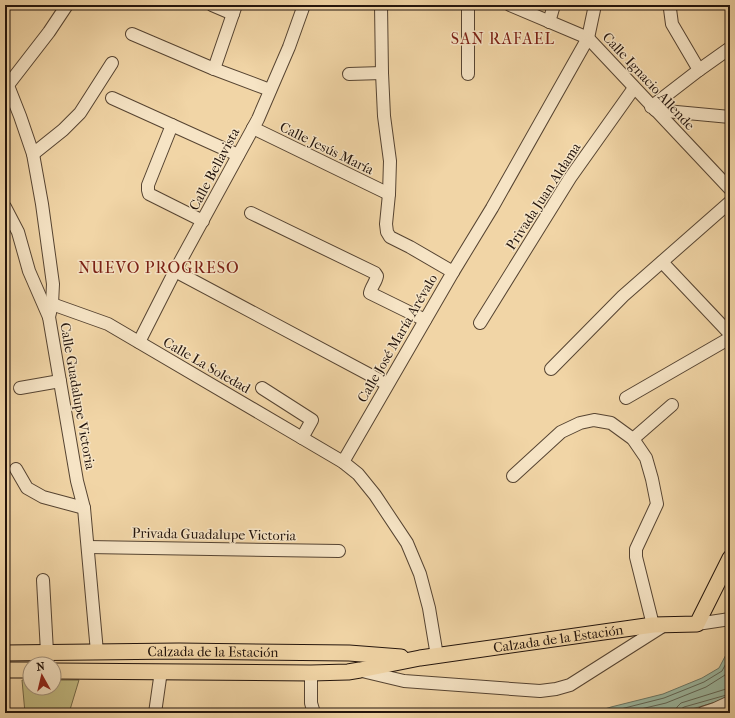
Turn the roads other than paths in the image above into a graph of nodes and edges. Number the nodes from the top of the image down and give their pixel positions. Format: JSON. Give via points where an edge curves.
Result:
{"nodes":[{"id":1,"x":67,"y":5,"type":"edge"},
{"id":2,"x":212,"y":5,"type":"edge"},
{"id":3,"x":304,"y":5,"type":"edge"},
{"id":4,"x":382,"y":5,"type":"edge"},
{"id":5,"x":468,"y":5,"type":"edge"},
{"id":6,"x":510,"y":5,"type":"edge"},
{"id":7,"x":554,"y":5,"type":"edge"},
{"id":8,"x":595,"y":5,"type":"edge"},
{"id":9,"x":234,"y":9,"type":"edge"},
{"id":10,"x":670,"y":9,"type":"dead end"},
{"id":11,"x":549,"y":22,"type":"junction"},
{"id":12,"x":132,"y":34,"type":"dead end"},
{"id":13,"x":588,"y":38,"type":"junction"},
{"id":14,"x":730,"y":48,"type":"edge"},
{"id":15,"x":112,"y":63,"type":"dead end"},
{"id":16,"x":214,"y":69,"type":"junction"},
{"id":17,"x":699,"y":70,"type":"junction"},
{"id":18,"x":382,"y":73,"type":"junction"},
{"id":19,"x":349,"y":74,"type":"dead end"},
{"id":20,"x":468,"y":74,"type":"dead end"},
{"id":21,"x":7,"y":82,"type":"edge"},
{"id":22,"x":634,"y":88,"type":"junction"},
{"id":23,"x":270,"y":90,"type":"junction"},
{"id":24,"x":112,"y":98,"type":"dead end"},
{"id":25,"x":653,"y":108,"type":"junction"},
{"id":26,"x":730,"y":117,"type":"edge"},
{"id":27,"x":172,"y":125,"type":"junction"},
{"id":28,"x":253,"y":128,"type":"junction"},
{"id":29,"x":33,"y":154,"type":"junction"},
{"id":30,"x":238,"y":155,"type":"junction"},
{"id":31,"x":730,"y":189,"type":"edge"},
{"id":32,"x":389,"y":194,"type":"junction"},
{"id":33,"x":730,"y":202,"type":"edge"},
{"id":34,"x":5,"y":207,"type":"edge"},
{"id":35,"x":251,"y":213,"type":"dead end"},
{"id":36,"x":203,"y":221,"type":"junction"},
{"id":37,"x":662,"y":262,"type":"junction"},
{"id":38,"x":176,"y":271,"type":"junction"},
{"id":39,"x":453,"y":272,"type":"junction"},
{"id":40,"x":52,"y":304,"type":"junction"},
{"id":41,"x":49,"y":317,"type":"junction"},
{"id":42,"x":425,"y":320,"type":"junction"},
{"id":43,"x":480,"y":323,"type":"dead end"},
{"id":44,"x":730,"y":334,"type":"edge"},
{"id":45,"x":730,"y":338,"type":"edge"},
{"id":46,"x":139,"y":342,"type":"junction"},
{"id":47,"x":551,"y":369,"type":"dead end"},
{"id":48,"x":60,"y":381,"type":"junction"},
{"id":49,"x":387,"y":384,"type":"junction"},
{"id":50,"x":20,"y":388,"type":"dead end"},
{"id":51,"x":262,"y":388,"type":"dead end"},
{"id":52,"x":626,"y":398,"type":"dead end"},
{"id":53,"x":672,"y":405,"type":"dead end"},
{"id":54,"x":302,"y":438,"type":"junction"},
{"id":55,"x":633,"y":439,"type":"junction"},
{"id":56,"x":343,"y":462,"type":"junction"},
{"id":57,"x":16,"y":469,"type":"dead end"},
{"id":58,"x":514,"y":476,"type":"dead end"},
{"id":59,"x":84,"y":508,"type":"junction"},
{"id":60,"x":88,"y":547,"type":"junction"},
{"id":61,"x":339,"y":550,"type":"dead end"},
{"id":62,"x":729,"y":560,"type":"edge"},
{"id":63,"x":43,"y":580,"type":"dead end"},
{"id":64,"x":730,"y":618,"type":"edge"},
{"id":65,"x":697,"y":624,"type":"junction"},
{"id":66,"x":658,"y":626,"type":"junction"},
{"id":67,"x":179,"y":651,"type":"junction"},
{"id":68,"x":47,"y":652,"type":"junction"},
{"id":69,"x":98,"y":652,"type":"junction"},
{"id":70,"x":5,"y":653,"type":"edge"},
{"id":71,"x":349,"y":653,"type":"junction"},
{"id":72,"x":436,"y":656,"type":"junction"},
{"id":73,"x":420,"y":658,"type":"junction"},
{"id":74,"x":5,"y":670,"type":"edge"},
{"id":75,"x":22,"y":670,"type":"edge"},
{"id":76,"x":62,"y":670,"type":"edge"},
{"id":77,"x":161,"y":671,"type":"junction"},
{"id":78,"x":354,"y":671,"type":"junction"},
{"id":79,"x":311,"y":673,"type":"junction"},
{"id":80,"x":730,"y":702,"type":"edge"},
{"id":81,"x":156,"y":712,"type":"edge"},
{"id":82,"x":314,"y":713,"type":"edge"},
{"id":83,"x":703,"y":713,"type":"edge"}],
"edges":[{"from":1,"to":21,"type":"street","via":[[49,32]]},
{"from":2,"to":9,"type":"street"},
{"from":3,"to":23,"type":"street","name":"Calle Bellavista"},
{"from":4,"to":18,"type":"street"},
{"from":5,"to":20,"type":"street"},
{"from":6,"to":11,"type":"street","name":"Calle Ignacio Allende"},
{"from":7,"to":11,"type":"street"},
{"from":8,"to":13,"type":"street","name":"Calle José María Arévalo"},
{"from":9,"to":16,"type":"street"},
{"from":10,"to":17,"type":"street","via":[[672,24]]},
{"from":11,"to":13,"type":"street","name":"Calle Ignacio Allende"},
{"from":12,"to":16,"type":"street"},
{"from":13,"to":22,"type":"street","name":"Calle Ignacio Allende"},
{"from":13,"to":39,"type":"street","name":"Calle José María Arévalo"},
{"from":14,"to":17,"type":"street"},
{"from":15,"to":29,"type":"street","via":[[80,113]]},
{"from":16,"to":23,"type":"street"},
{"from":17,"to":25,"type":"street"},
{"from":18,"to":19,"type":"street"},
{"from":18,"to":32,"type":"street","via":[[390,161]]},
{"from":21,"to":29,"type":"street","name":"Calle Guadalupe Victoria"},
{"from":22,"to":25,"type":"street","name":"Calle Ignacio Allende"},
{"from":22,"to":43,"type":"street","name":"Privada Juan Aldama","via":[[570,178]]},
{"from":23,"to":28,"type":"street","name":"Calle Bellavista"},
{"from":24,"to":27,"type":"street"},
{"from":25,"to":26,"type":"street"},
{"from":25,"to":31,"type":"street","name":"Calle Ignacio Allende"},
{"from":27,"to":30,"type":"street"},
{"from":27,"to":36,"type":"street","via":[[148,185],[149,194]]},
{"from":28,"to":30,"type":"street","name":"Calle Bellavista"},
{"from":28,"to":32,"type":"street","name":"Calle Jesús María"},
{"from":29,"to":40,"type":"street","name":"Calle Guadalupe Victoria","via":[[53,284]]},
{"from":30,"to":36,"type":"street","name":"Calle Bellavista"},
{"from":32,"to":39,"type":"street","via":[[386,224],[390,237]]},
{"from":33,"to":37,"type":"street"},
{"from":34,"to":41,"type":"street","via":[[18,232],[29,271]]},
{"from":35,"to":42,"type":"street","via":[[375,273],[377,276],[370,293]]},
{"from":36,"to":38,"type":"street","name":"Calle Bellavista"},
{"from":37,"to":44,"type":"street"},
{"from":37,"to":47,"type":"street","via":[[623,296]]},
{"from":38,"to":46,"type":"street","name":"Calle Bellavista"},
{"from":38,"to":49,"type":"street"},
{"from":39,"to":42,"type":"street","name":"Calle José María Arévalo"},
{"from":40,"to":41,"type":"street","name":"Calle Guadalupe Victoria"},
{"from":40,"to":46,"type":"street","name":"Calle La Soledad","via":[[108,324]]},
{"from":41,"to":48,"type":"street","name":"Calle Guadalupe Victoria"},
{"from":42,"to":49,"type":"street","name":"Calle José María Arévalo"},
{"from":45,"to":52,"type":"street"},
{"from":46,"to":54,"type":"street","name":"Calle La Soledad"},
{"from":48,"to":50,"type":"street"},
{"from":48,"to":59,"type":"street","name":"Calle Guadalupe Victoria"},
{"from":49,"to":56,"type":"street","name":"Calle José María Arévalo"},
{"from":51,"to":54,"type":"street","via":[[312,420]]},
{"from":53,"to":55,"type":"street"},
{"from":54,"to":56,"type":"street","name":"Calle La Soledad"},
{"from":55,"to":58,"type":"street","via":[[610,423],[594,420],[580,423],[561,432]]},
{"from":55,"to":66,"type":"street","via":[[646,458],[657,504],[636,549],[636,557]]},
{"from":56,"to":72,"type":"street","via":[[358,474],[375,495],[407,543],[420,574],[429,608]]},
{"from":57,"to":59,"type":"street","via":[[27,488],[43,497]]},
{"from":59,"to":60,"type":"street","name":"Calle Guadalupe Victoria"},
{"from":60,"to":61,"type":"street","name":"Privada Guadalupe Victoria"},
{"from":60,"to":69,"type":"street","name":"Calle Guadalupe Victoria"},
{"from":62,"to":65,"type":"main road"},
{"from":63,"to":68,"type":"street"},
{"from":64,"to":65,"type":"street"},
{"from":65,"to":66,"type":"main road","name":"Calzada de la Estación"},
{"from":66,"to":72,"type":"main road","name":"Calzada de la Estación"},
{"from":66,"to":78,"type":"street","via":[[570,685],[556,689],[540,691],[404,681]]},
{"from":67,"to":69,"type":"main road","name":"Calzada de la Estación"},
{"from":67,"to":71,"type":"main road","name":"Calzada de la Estación"},
{"from":67,"to":77,"type":"main road","via":[[167,661]]},
{"from":68,"to":69,"type":"main road","name":"Calzada de la Estación"},
{"from":68,"to":70,"type":"main road","name":"Calzada de la Estación"},
{"from":71,"to":73,"type":"main road","name":"Calzada de la Estación"},
{"from":71,"to":78,"type":"main road","via":[[350,666]]},
{"from":72,"to":73,"type":"main road","name":"Calzada de la Estación"},
{"from":73,"to":78,"type":"main road","name":"Calzada de la Estación"},
{"from":74,"to":75,"type":"main road"},
{"from":76,"to":77,"type":"main road","name":"Calzada de la Estación"},
{"from":77,"to":79,"type":"main road","name":"Calzada de la Estación"},
{"from":77,"to":81,"type":"street"},
{"from":78,"to":79,"type":"main road","name":"Calzada de la Estación"},
{"from":79,"to":82,"type":"street","via":[[311,704]]},
{"from":80,"to":83,"type":"street"}]}
